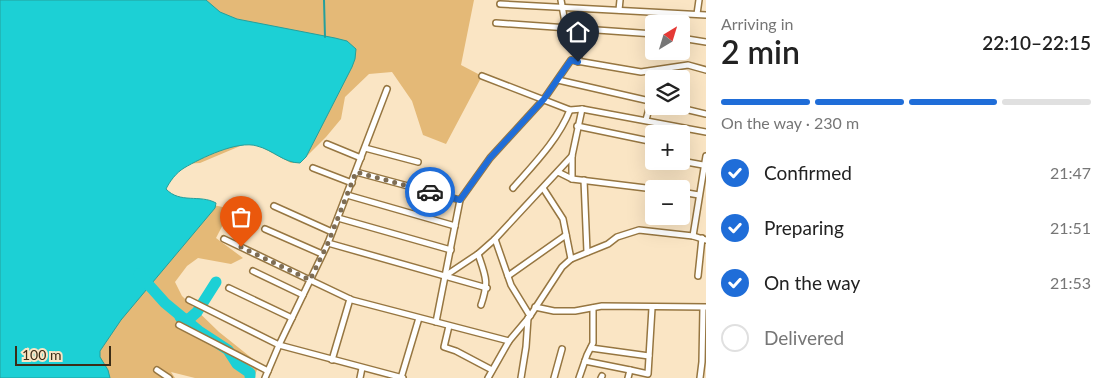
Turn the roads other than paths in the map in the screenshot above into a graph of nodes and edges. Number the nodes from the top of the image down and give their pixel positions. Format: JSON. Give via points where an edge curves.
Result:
{"nodes":[{"id":1,"x":561,"y":0,"type":"edge"},
{"id":2,"x":620,"y":0,"type":"edge"},
{"id":3,"x":699,"y":0,"type":"edge"},
{"id":4,"x":500,"y":4,"type":"dead end"},
{"id":5,"x":563,"y":7,"type":"junction"},
{"id":6,"x":619,"y":10,"type":"junction"},
{"id":7,"x":697,"y":14,"type":"junction"},
{"id":8,"x":706,"y":15,"type":"edge"},
{"id":9,"x":496,"y":23,"type":"dead end"},
{"id":10,"x":566,"y":28,"type":"junction"},
{"id":11,"x":584,"y":29,"type":"junction"},
{"id":12,"x":645,"y":33,"type":"edge"},
{"id":13,"x":690,"y":39,"type":"edge"},
{"id":14,"x":706,"y":42,"type":"edge"},
{"id":15,"x":578,"y":62,"type":"junction"},
{"id":16,"x":658,"y":70,"type":"edge"},
{"id":17,"x":706,"y":70,"type":"edge"},
{"id":18,"x":645,"y":72,"type":"edge"},
{"id":19,"x":482,"y":76,"type":"dead end"},
{"id":20,"x":558,"y":80,"type":"junction"},
{"id":21,"x":387,"y":89,"type":"dead end"},
{"id":22,"x":544,"y":99,"type":"junction"},
{"id":23,"x":645,"y":100,"type":"edge"},
{"id":24,"x":582,"y":109,"type":"junction"},
{"id":25,"x":570,"y":110,"type":"junction"},
{"id":26,"x":690,"y":110,"type":"edge"},
{"id":27,"x":706,"y":114,"type":"edge"},
{"id":28,"x":648,"y":115,"type":"edge"},
{"id":29,"x":646,"y":120,"type":"junction"},
{"id":30,"x":577,"y":126,"type":"junction"},
{"id":31,"x":706,"y":132,"type":"edge"},
{"id":32,"x":645,"y":140,"type":"edge"},
{"id":33,"x":327,"y":144,"type":"dead end"},
{"id":34,"x":365,"y":148,"type":"junction"},
{"id":35,"x":572,"y":156,"type":"junction"},
{"id":36,"x":706,"y":156,"type":"edge"},
{"id":37,"x":361,"y":158,"type":"junction"},
{"id":38,"x":418,"y":162,"type":"dead end"},
{"id":39,"x":690,"y":164,"type":"edge"},
{"id":40,"x":313,"y":168,"type":"dead end"},
{"id":41,"x":704,"y":169,"type":"edge"},
{"id":42,"x":356,"y":172,"type":"junction"},
{"id":43,"x":558,"y":172,"type":"junction"},
{"id":44,"x":572,"y":178,"type":"junction"},
{"id":45,"x":584,"y":180,"type":"junction"},
{"id":46,"x":352,"y":184,"type":"junction"},
{"id":47,"x":513,"y":188,"type":"dead end"},
{"id":48,"x":543,"y":188,"type":"junction"},
{"id":49,"x":645,"y":188,"type":"edge"},
{"id":50,"x":690,"y":194,"type":"edge"},
{"id":51,"x":347,"y":195,"type":"junction"},
{"id":52,"x":699,"y":195,"type":"junction"},
{"id":53,"x":460,"y":200,"type":"junction"},
{"id":54,"x":274,"y":206,"type":"dead end"},
{"id":55,"x":338,"y":218,"type":"junction"},
{"id":56,"x":455,"y":226,"type":"junction"},
{"id":57,"x":265,"y":229,"type":"dead end"},
{"id":58,"x":332,"y":232,"type":"junction"},
{"id":59,"x":566,"y":235,"type":"junction"},
{"id":60,"x":693,"y":236,"type":"junction"},
{"id":61,"x":224,"y":239,"type":"dead end"},
{"id":62,"x":495,"y":239,"type":"junction"},
{"id":63,"x":704,"y":239,"type":"edge"},
{"id":64,"x":328,"y":243,"type":"junction"},
{"id":65,"x":451,"y":250,"type":"junction"},
{"id":66,"x":587,"y":252,"type":"junction"},
{"id":67,"x":322,"y":254,"type":"junction"},
{"id":68,"x":478,"y":254,"type":"junction"},
{"id":69,"x":571,"y":259,"type":"junction"},
{"id":70,"x":253,"y":271,"type":"dead end"},
{"id":71,"x":508,"y":276,"type":"junction"},
{"id":72,"x":698,"y":276,"type":"dead end"},
{"id":73,"x":445,"y":277,"type":"junction"},
{"id":74,"x":310,"y":280,"type":"junction"},
{"id":75,"x":229,"y":288,"type":"dead end"},
{"id":76,"x":487,"y":288,"type":"junction"},
{"id":77,"x":303,"y":295,"type":"junction"},
{"id":78,"x":350,"y":299,"type":"junction"},
{"id":79,"x":189,"y":300,"type":"dead end"},
{"id":80,"x":481,"y":306,"type":"dead end"},
{"id":81,"x":535,"y":307,"type":"junction"},
{"id":82,"x":593,"y":308,"type":"junction"},
{"id":83,"x":652,"y":308,"type":"junction"},
{"id":84,"x":705,"y":308,"type":"edge"},
{"id":85,"x":529,"y":317,"type":"junction"},
{"id":86,"x":292,"y":318,"type":"junction"},
{"id":87,"x":419,"y":318,"type":"junction"},
{"id":88,"x":436,"y":322,"type":"junction"},
{"id":89,"x":179,"y":325,"type":"dead end"},
{"id":90,"x":450,"y":326,"type":"junction"},
{"id":91,"x":509,"y":341,"type":"junction"},
{"id":92,"x":279,"y":345,"type":"junction"},
{"id":93,"x":591,"y":348,"type":"junction"},
{"id":94,"x":562,"y":349,"type":"dead end"},
{"id":95,"x":650,"y":356,"type":"junction"},
{"id":96,"x":332,"y":360,"type":"junction"},
{"id":97,"x":585,"y":361,"type":"junction"},
{"id":98,"x":362,"y":368,"type":"junction"},
{"id":99,"x":157,"y":370,"type":"dead end"},
{"id":100,"x":492,"y":370,"type":"junction"},
{"id":101,"x":630,"y":370,"type":"junction"},
{"id":102,"x":268,"y":371,"type":"junction"},
{"id":103,"x":169,"y":378,"type":"edge"},
{"id":104,"x":265,"y":378,"type":"edge"},
{"id":105,"x":360,"y":378,"type":"edge"},
{"id":106,"x":402,"y":378,"type":"edge"},
{"id":107,"x":488,"y":378,"type":"edge"},
{"id":108,"x":521,"y":378,"type":"edge"},
{"id":109,"x":554,"y":378,"type":"edge"},
{"id":110,"x":579,"y":378,"type":"edge"},
{"id":111,"x":628,"y":378,"type":"edge"},
{"id":112,"x":700,"y":378,"type":"edge"}],
"edges":[{"from":1,"to":5,"type":"street"},
{"from":2,"to":6,"type":"street"},
{"from":3,"to":7,"type":"street"},
{"from":4,"to":5,"type":"street"},
{"from":5,"to":6,"type":"street"},
{"from":5,"to":10,"type":"street"},
{"from":6,"to":7,"type":"street"},
{"from":7,"to":8,"type":"street"},
{"from":9,"to":10,"type":"street"},
{"from":10,"to":11,"type":"street"},
{"from":11,"to":12,"type":"street"},
{"from":11,"to":15,"type":"street"},
{"from":13,"to":14,"type":"street"},
{"from":15,"to":18,"type":"street"},
{"from":15,"to":20,"type":"street","via":[[571,60]]},
{"from":16,"to":17,"type":"street","via":[[688,66]]},
{"from":19,"to":22,"type":"street"},
{"from":20,"to":22,"type":"street"},
{"from":20,"to":23,"type":"street"},
{"from":21,"to":34,"type":"street"},
{"from":22,"to":25,"type":"street"},
{"from":22,"to":53,"type":"street","via":[[490,158]]},
{"from":24,"to":25,"type":"street"},
{"from":24,"to":29,"type":"street"},
{"from":24,"to":30,"type":"street"},
{"from":25,"to":47,"type":"street","via":[[548,147]]},
{"from":26,"to":27,"type":"street"},
{"from":28,"to":29,"type":"street"},
{"from":29,"to":31,"type":"street"},
{"from":30,"to":32,"type":"street"},
{"from":30,"to":35,"type":"street"},
{"from":33,"to":37,"type":"street"},
{"from":34,"to":37,"type":"street"},
{"from":34,"to":38,"type":"street"},
{"from":35,"to":43,"type":"street"},
{"from":35,"to":44,"type":"street"},
{"from":36,"to":41,"type":"street"},
{"from":37,"to":42,"type":"street"},
{"from":39,"to":41,"type":"street"},
{"from":40,"to":46,"type":"street"},
{"from":41,"to":52,"type":"street"},
{"from":42,"to":46,"type":"street"},
{"from":42,"to":53,"type":"street"},
{"from":43,"to":44,"type":"street"},
{"from":43,"to":48,"type":"street"},
{"from":44,"to":45,"type":"street"},
{"from":45,"to":49,"type":"street"},
{"from":45,"to":66,"type":"street"},
{"from":46,"to":51,"type":"street"},
{"from":48,"to":59,"type":"street","via":[[563,219]]},
{"from":48,"to":62,"type":"street"},
{"from":50,"to":52,"type":"street"},
{"from":51,"to":55,"type":"street"},
{"from":51,"to":56,"type":"street"},
{"from":52,"to":60,"type":"street"},
{"from":53,"to":56,"type":"street"},
{"from":54,"to":58,"type":"street"},
{"from":55,"to":58,"type":"street"},
{"from":55,"to":65,"type":"street"},
{"from":56,"to":65,"type":"street"},
{"from":57,"to":67,"type":"street"},
{"from":58,"to":64,"type":"street"},
{"from":59,"to":69,"type":"street"},
{"from":59,"to":71,"type":"street"},
{"from":60,"to":63,"type":"street"},
{"from":60,"to":66,"type":"street","via":[[639,230]]},
{"from":61,"to":74,"type":"street"},
{"from":62,"to":68,"type":"street"},
{"from":62,"to":71,"type":"street"},
{"from":63,"to":72,"type":"street"},
{"from":64,"to":67,"type":"street"},
{"from":64,"to":73,"type":"street"},
{"from":65,"to":73,"type":"street"},
{"from":66,"to":69,"type":"street"},
{"from":67,"to":74,"type":"street"},
{"from":68,"to":73,"type":"street"},
{"from":68,"to":76,"type":"street"},
{"from":69,"to":81,"type":"street"},
{"from":70,"to":77,"type":"street"},
{"from":71,"to":85,"type":"street"},
{"from":73,"to":76,"type":"street"},
{"from":73,"to":88,"type":"street"},
{"from":74,"to":77,"type":"street"},
{"from":74,"to":78,"type":"street"},
{"from":75,"to":86,"type":"street"},
{"from":76,"to":80,"type":"street"},
{"from":77,"to":86,"type":"street"},
{"from":78,"to":87,"type":"street"},
{"from":78,"to":96,"type":"street"},
{"from":79,"to":92,"type":"street"},
{"from":81,"to":82,"type":"street","via":[[575,311]]},
{"from":81,"to":85,"type":"street"},
{"from":82,"to":83,"type":"street"},
{"from":82,"to":93,"type":"street"},
{"from":83,"to":84,"type":"street"},
{"from":83,"to":95,"type":"street"},
{"from":84,"to":112,"type":"street"},
{"from":85,"to":91,"type":"street"},
{"from":85,"to":108,"type":"street"},
{"from":86,"to":92,"type":"street"},
{"from":87,"to":88,"type":"street"},
{"from":87,"to":106,"type":"street"},
{"from":88,"to":90,"type":"street"},
{"from":89,"to":102,"type":"street"},
{"from":90,"to":91,"type":"street"},
{"from":90,"to":100,"type":"street","via":[[444,347]]},
{"from":91,"to":100,"type":"street"},
{"from":92,"to":96,"type":"street"},
{"from":92,"to":102,"type":"street"},
{"from":93,"to":95,"type":"street"},
{"from":93,"to":97,"type":"street"},
{"from":94,"to":109,"type":"street"},
{"from":95,"to":101,"type":"street","via":[[648,374]]},
{"from":96,"to":98,"type":"street"},
{"from":97,"to":101,"type":"street"},
{"from":97,"to":110,"type":"street"},
{"from":98,"to":105,"type":"street"},
{"from":98,"to":106,"type":"street"},
{"from":99,"to":103,"type":"street"},
{"from":100,"to":107,"type":"street"},
{"from":101,"to":111,"type":"street"},
{"from":102,"to":104,"type":"street"}]}
